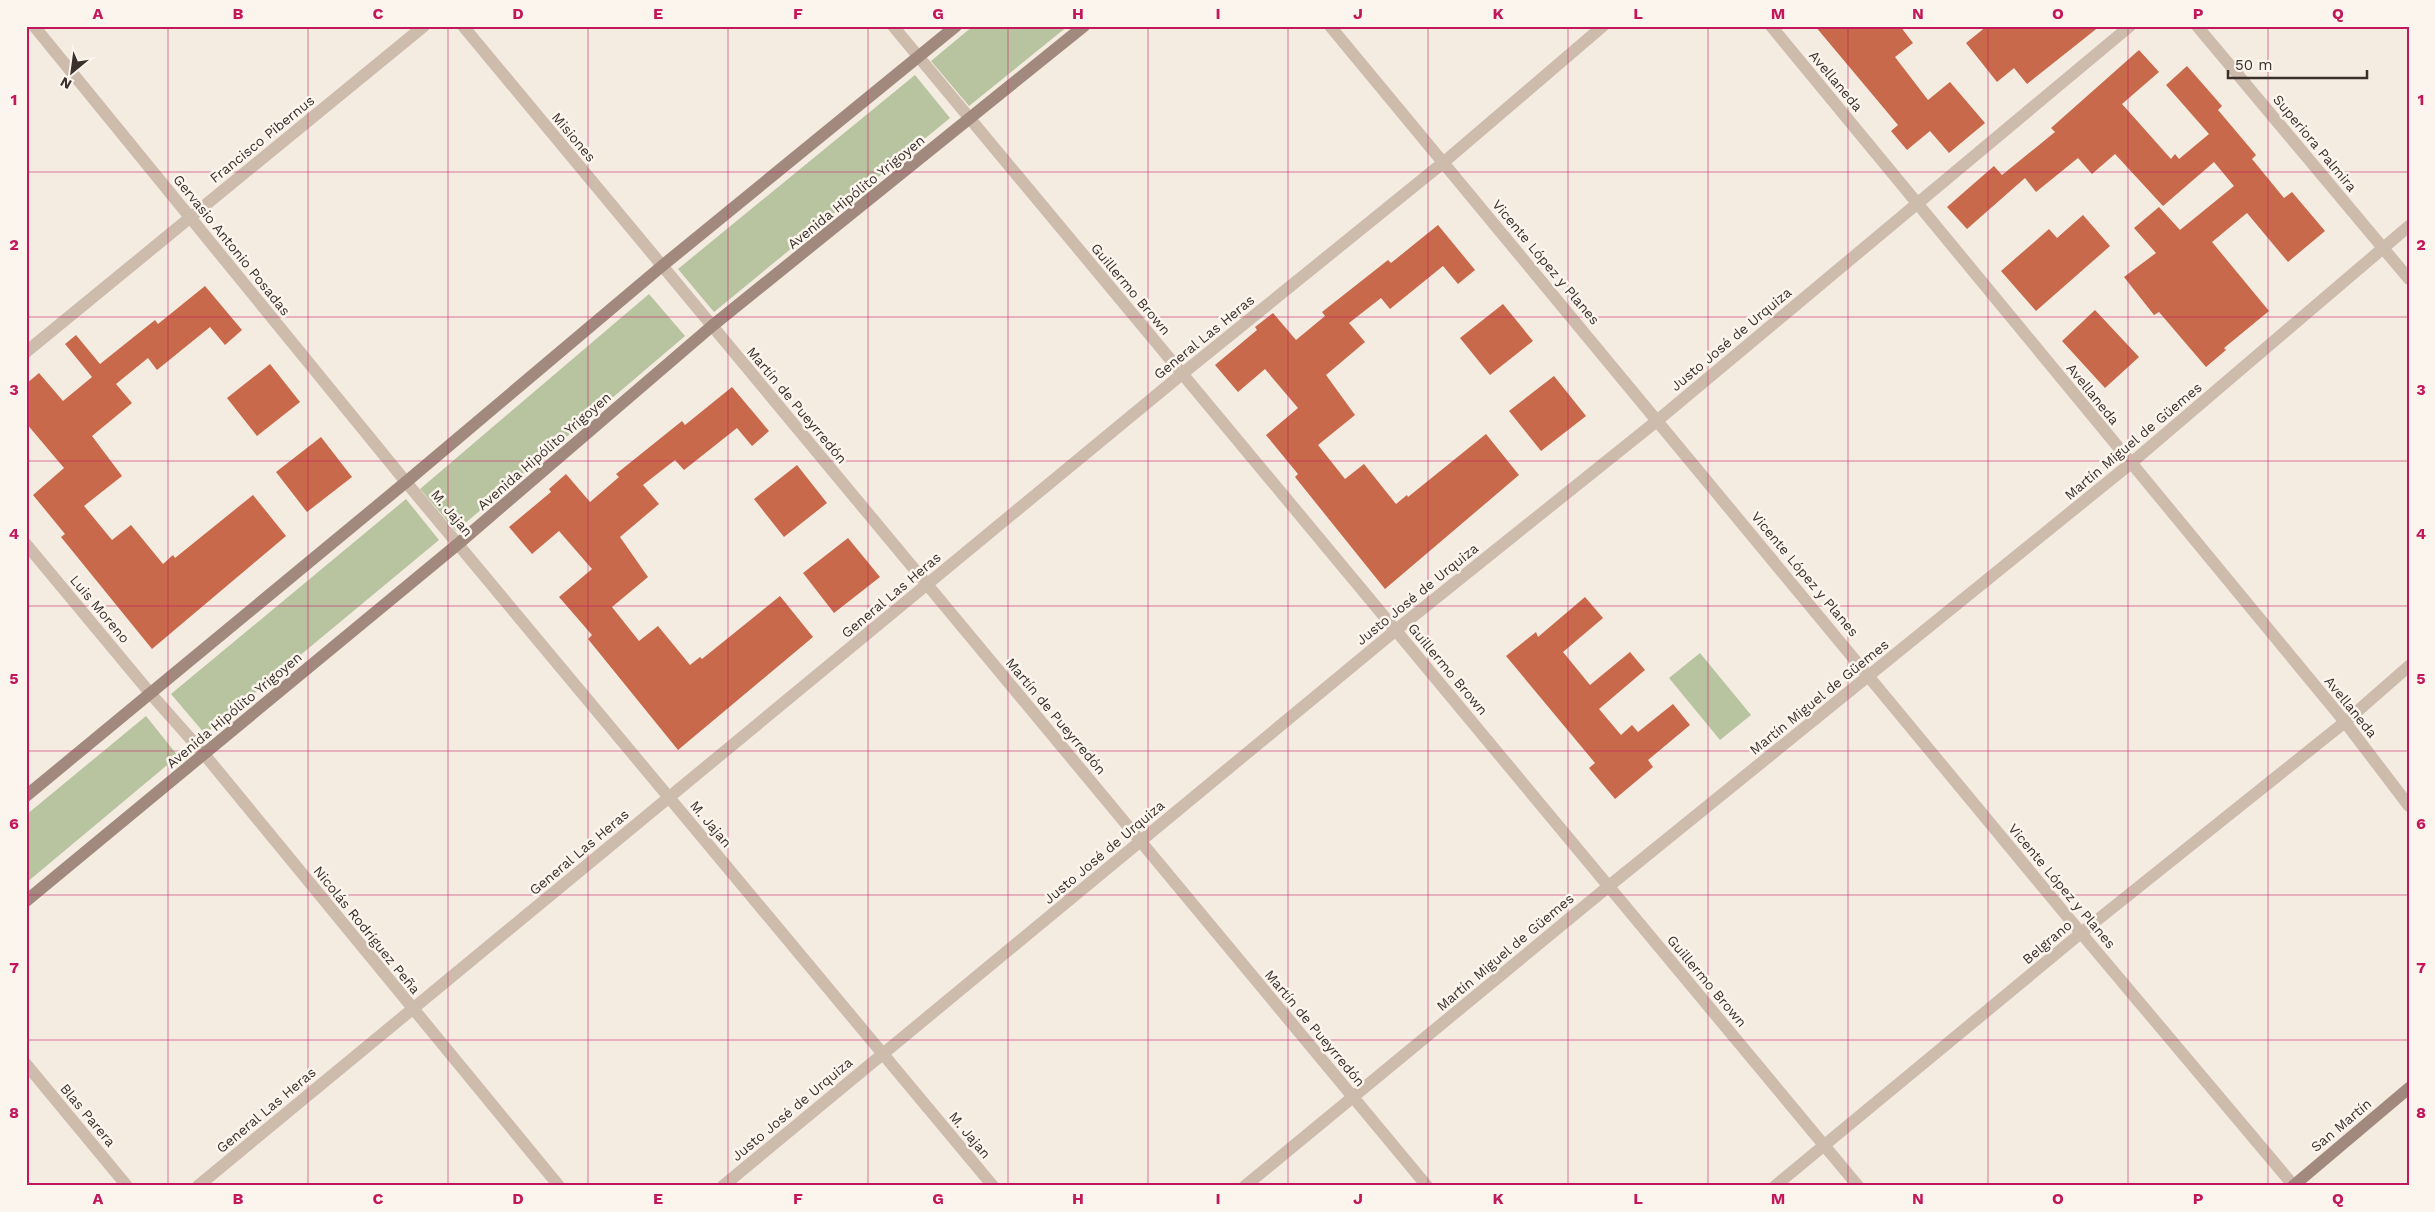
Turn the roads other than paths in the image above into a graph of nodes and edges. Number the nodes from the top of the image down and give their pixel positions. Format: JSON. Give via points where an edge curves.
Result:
{"nodes":[{"id":1,"x":34,"y":26,"type":"edge"},
{"id":2,"x":424,"y":26,"type":"edge"},
{"id":3,"x":463,"y":26,"type":"edge"},
{"id":4,"x":893,"y":26,"type":"edge"},
{"id":5,"x":956,"y":26,"type":"edge"},
{"id":6,"x":1084,"y":26,"type":"edge"},
{"id":7,"x":1330,"y":26,"type":"edge"},
{"id":8,"x":1603,"y":26,"type":"edge"},
{"id":9,"x":1771,"y":26,"type":"edge"},
{"id":10,"x":2130,"y":26,"type":"edge"},
{"id":11,"x":2197,"y":26,"type":"edge"},
{"id":12,"x":919,"y":57,"type":"junction"},
{"id":13,"x":971,"y":119,"type":"junction"},
{"id":14,"x":1444,"y":162,"type":"junction"},
{"id":15,"x":1917,"y":204,"type":"junction"},
{"id":16,"x":190,"y":217,"type":"junction"},
{"id":17,"x":2409,"y":226,"type":"edge"},
{"id":18,"x":2383,"y":248,"type":"junction"},
{"id":19,"x":662,"y":266,"type":"junction"},
{"id":20,"x":2409,"y":279,"type":"edge"},
{"id":21,"x":712,"y":326,"type":"junction"},
{"id":22,"x":26,"y":352,"type":"edge"},
{"id":23,"x":1182,"y":374,"type":"junction"},
{"id":24,"x":1658,"y":420,"type":"junction"},
{"id":25,"x":2130,"y":464,"type":"junction"},
{"id":26,"x":406,"y":482,"type":"junction"},
{"id":27,"x":26,"y":544,"type":"edge"},
{"id":28,"x":458,"y":544,"type":"junction"},
{"id":29,"x":927,"y":584,"type":"junction"},
{"id":30,"x":1396,"y":630,"type":"junction"},
{"id":31,"x":2409,"y":666,"type":"edge"},
{"id":32,"x":1870,"y":676,"type":"junction"},
{"id":33,"x":150,"y":694,"type":"junction"},
{"id":34,"x":2345,"y":722,"type":"junction"},
{"id":35,"x":204,"y":754,"type":"junction"},
{"id":36,"x":26,"y":796,"type":"edge"},
{"id":37,"x":669,"y":797,"type":"junction"},
{"id":38,"x":2409,"y":806,"type":"edge"},
{"id":39,"x":1141,"y":841,"type":"junction"},
{"id":40,"x":1609,"y":886,"type":"junction"},
{"id":41,"x":26,"y":901,"type":"edge"},
{"id":42,"x":2081,"y":933,"type":"junction"},
{"id":43,"x":412,"y":1009,"type":"junction"},
{"id":44,"x":883,"y":1054,"type":"junction"},
{"id":45,"x":26,"y":1064,"type":"edge"},
{"id":46,"x":2409,"y":1088,"type":"edge"},
{"id":47,"x":1353,"y":1097,"type":"junction"},
{"id":48,"x":1825,"y":1145,"type":"junction"},
{"id":49,"x":2294,"y":1185,"type":"edge"},
{"id":50,"x":127,"y":1186,"type":"edge"},
{"id":51,"x":198,"y":1186,"type":"edge"},
{"id":52,"x":559,"y":1186,"type":"edge"},
{"id":53,"x":723,"y":1186,"type":"edge"},
{"id":54,"x":993,"y":1186,"type":"edge"},
{"id":55,"x":1245,"y":1186,"type":"edge"},
{"id":56,"x":1427,"y":1186,"type":"edge"},
{"id":57,"x":1775,"y":1186,"type":"edge"},
{"id":58,"x":1858,"y":1186,"type":"edge"}],
"edges":[{"from":1,"to":16,"type":"street","name":"Gervasio Antonio Posadas"},
{"from":2,"to":16,"type":"street","name":"Francisco Pibernus"},
{"from":3,"to":19,"type":"street","name":"Misiones"},
{"from":4,"to":12,"type":"street","name":"Guillermo Brown"},
{"from":5,"to":12,"type":"main road"},
{"from":6,"to":13,"type":"main road","name":"Avenida Hipólito Yrigoyen"},
{"from":7,"to":14,"type":"street","name":"Vicente López y Planes"},
{"from":8,"to":14,"type":"street","name":"General Las Heras"},
{"from":9,"to":15,"type":"street","name":"Avellaneda"},
{"from":10,"to":15,"type":"street","name":"Justo José de Urquiza"},
{"from":11,"to":18,"type":"street","name":"Superiora Palmira"},
{"from":12,"to":13,"type":"street","name":"Guillermo Brown"},
{"from":12,"to":19,"type":"main road"},
{"from":13,"to":21,"type":"main road","name":"Avenida Hipólito Yrigoyen"},
{"from":13,"to":23,"type":"street","name":"Guillermo Brown"},
{"from":14,"to":23,"type":"street","name":"General Las Heras"},
{"from":14,"to":24,"type":"street","name":"Vicente López y Planes"},
{"from":15,"to":24,"type":"street","name":"Justo José de Urquiza"},
{"from":15,"to":25,"type":"street","name":"Avellaneda"},
{"from":16,"to":22,"type":"street","name":"Francisco Pibernus"},
{"from":16,"to":26,"type":"street","name":"Gervasio Antonio Posadas"},
{"from":17,"to":18,"type":"street","name":"Martín Miguel de Güemes"},
{"from":18,"to":20,"type":"street","name":"Superiora Palmira"},
{"from":18,"to":25,"type":"street","name":"Martín Miguel de Güemes"},
{"from":19,"to":21,"type":"street","name":"Martín de Pueyrredón"},
{"from":19,"to":26,"type":"main road"},
{"from":21,"to":28,"type":"main road","name":"Avenida Hipólito Yrigoyen"},
{"from":21,"to":29,"type":"street","name":"Martín de Pueyrredón"},
{"from":23,"to":29,"type":"street","name":"General Las Heras"},
{"from":23,"to":30,"type":"street","name":"Guillermo Brown"},
{"from":24,"to":30,"type":"street","name":"Justo José de Urquiza"},
{"from":24,"to":32,"type":"street","name":"Vicente López y Planes"},
{"from":25,"to":32,"type":"street","name":"Martín Miguel de Güemes"},
{"from":25,"to":34,"type":"street","name":"Avellaneda"},
{"from":26,"to":28,"type":"street","name":"M. Jajan"},
{"from":26,"to":33,"type":"main road"},
{"from":27,"to":33,"type":"street","name":"Luis Moreno"},
{"from":28,"to":35,"type":"main road","name":"Avenida Hipólito Yrigoyen"},
{"from":28,"to":37,"type":"street","name":"M. Jajan"},
{"from":29,"to":37,"type":"street","name":"General Las Heras"},
{"from":29,"to":39,"type":"street","name":"Martín de Pueyrredón"},
{"from":30,"to":39,"type":"street","name":"Justo José de Urquiza"},
{"from":30,"to":40,"type":"street","name":"Guillermo Brown"},
{"from":31,"to":34,"type":"street","name":"Belgrano"},
{"from":32,"to":40,"type":"street","name":"Martín Miguel de Güemes"},
{"from":32,"to":42,"type":"street","name":"Vicente López y Planes"},
{"from":33,"to":35,"type":"street","name":"Nicolás Rodríguez Peña"},
{"from":33,"to":36,"type":"main road"},
{"from":34,"to":38,"type":"street","name":"Avellaneda"},
{"from":34,"to":42,"type":"street","name":"Belgrano"},
{"from":35,"to":41,"type":"main road","name":"Avenida Hipólito Yrigoyen"},
{"from":35,"to":43,"type":"street","name":"Nicolás Rodríguez Peña"},
{"from":37,"to":43,"type":"street","name":"General Las Heras"},
{"from":37,"to":44,"type":"street","name":"M. Jajan"},
{"from":39,"to":44,"type":"street","name":"Justo José de Urquiza"},
{"from":39,"to":47,"type":"street","name":"Martín de Pueyrredón"},
{"from":40,"to":47,"type":"street","name":"Martín Miguel de Güemes"},
{"from":40,"to":48,"type":"street","name":"Guillermo Brown"},
{"from":42,"to":48,"type":"street","name":"Belgrano"},
{"from":42,"to":49,"type":"street","name":"Vicente López y Planes"},
{"from":43,"to":51,"type":"street","name":"General Las Heras"},
{"from":43,"to":52,"type":"street","name":"Nicolás Rodríguez Peña"},
{"from":44,"to":53,"type":"street","name":"Justo José de Urquiza"},
{"from":44,"to":54,"type":"street","name":"M. Jajan"},
{"from":45,"to":50,"type":"street","name":"Blas Parera"},
{"from":46,"to":49,"type":"main road","name":"San Martín"},
{"from":47,"to":55,"type":"street","name":"Martín Miguel de Güemes"},
{"from":47,"to":56,"type":"street","name":"Martín de Pueyrredón"},
{"from":48,"to":57,"type":"street","name":"Belgrano"},
{"from":48,"to":58,"type":"street","name":"Guillermo Brown"}]}
